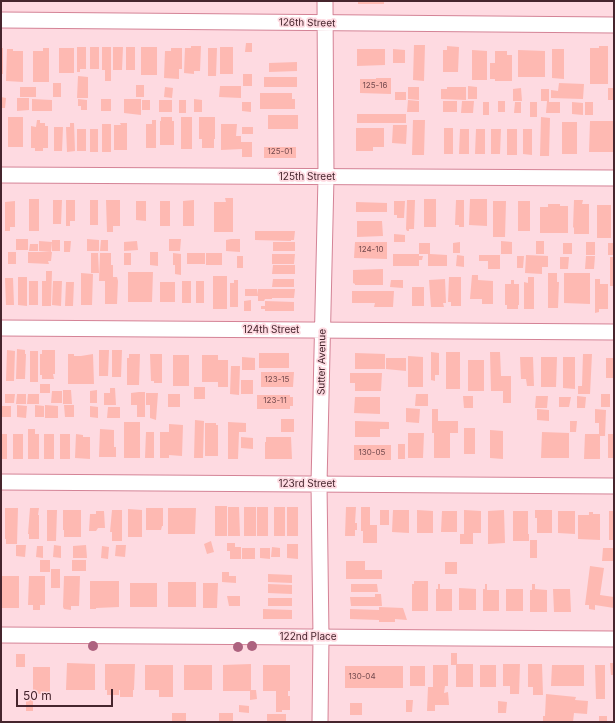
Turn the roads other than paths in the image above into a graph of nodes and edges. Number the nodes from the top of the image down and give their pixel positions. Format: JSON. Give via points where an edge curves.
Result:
{"nodes":[{"id":1,"x":325,"y":1,"type":"edge"},
{"id":2,"x":1,"y":20,"type":"edge"},
{"id":3,"x":325,"y":23,"type":"junction"},
{"id":4,"x":614,"y":25,"type":"edge"},
{"id":5,"x":1,"y":175,"type":"edge"},
{"id":6,"x":326,"y":177,"type":"junction"},
{"id":7,"x":614,"y":178,"type":"edge"},
{"id":8,"x":1,"y":328,"type":"edge"},
{"id":9,"x":323,"y":330,"type":"junction"},
{"id":10,"x":614,"y":332,"type":"edge"},
{"id":11,"x":1,"y":482,"type":"edge"},
{"id":12,"x":319,"y":484,"type":"junction"},
{"id":13,"x":614,"y":486,"type":"edge"},
{"id":14,"x":1,"y":635,"type":"edge"},
{"id":15,"x":321,"y":637,"type":"junction"},
{"id":16,"x":614,"y":639,"type":"edge"},
{"id":17,"x":320,"y":722,"type":"edge"}],
"edges":[{"from":1,"to":3,"type":"street","name":"Sutter Avenue"},
{"from":2,"to":3,"type":"street","name":"126th Street"},
{"from":3,"to":4,"type":"street","name":"126th Street"},
{"from":3,"to":6,"type":"street","name":"Sutter Avenue"},
{"from":5,"to":6,"type":"street","name":"125th Street"},
{"from":6,"to":7,"type":"street","name":"125th Street"},
{"from":6,"to":9,"type":"street","name":"Sutter Avenue"},
{"from":8,"to":9,"type":"street","name":"124th Street"},
{"from":9,"to":10,"type":"street","name":"124th Street"},
{"from":9,"to":12,"type":"street","name":"Sutter Avenue"},
{"from":11,"to":12,"type":"street","name":"123rd Street"},
{"from":12,"to":13,"type":"street","name":"123rd Street"},
{"from":12,"to":15,"type":"street","name":"Sutter Avenue"},
{"from":14,"to":15,"type":"street","name":"122nd Place"},
{"from":15,"to":16,"type":"street","name":"122nd Place"},
{"from":15,"to":17,"type":"street","name":"Sutter Avenue"}]}
